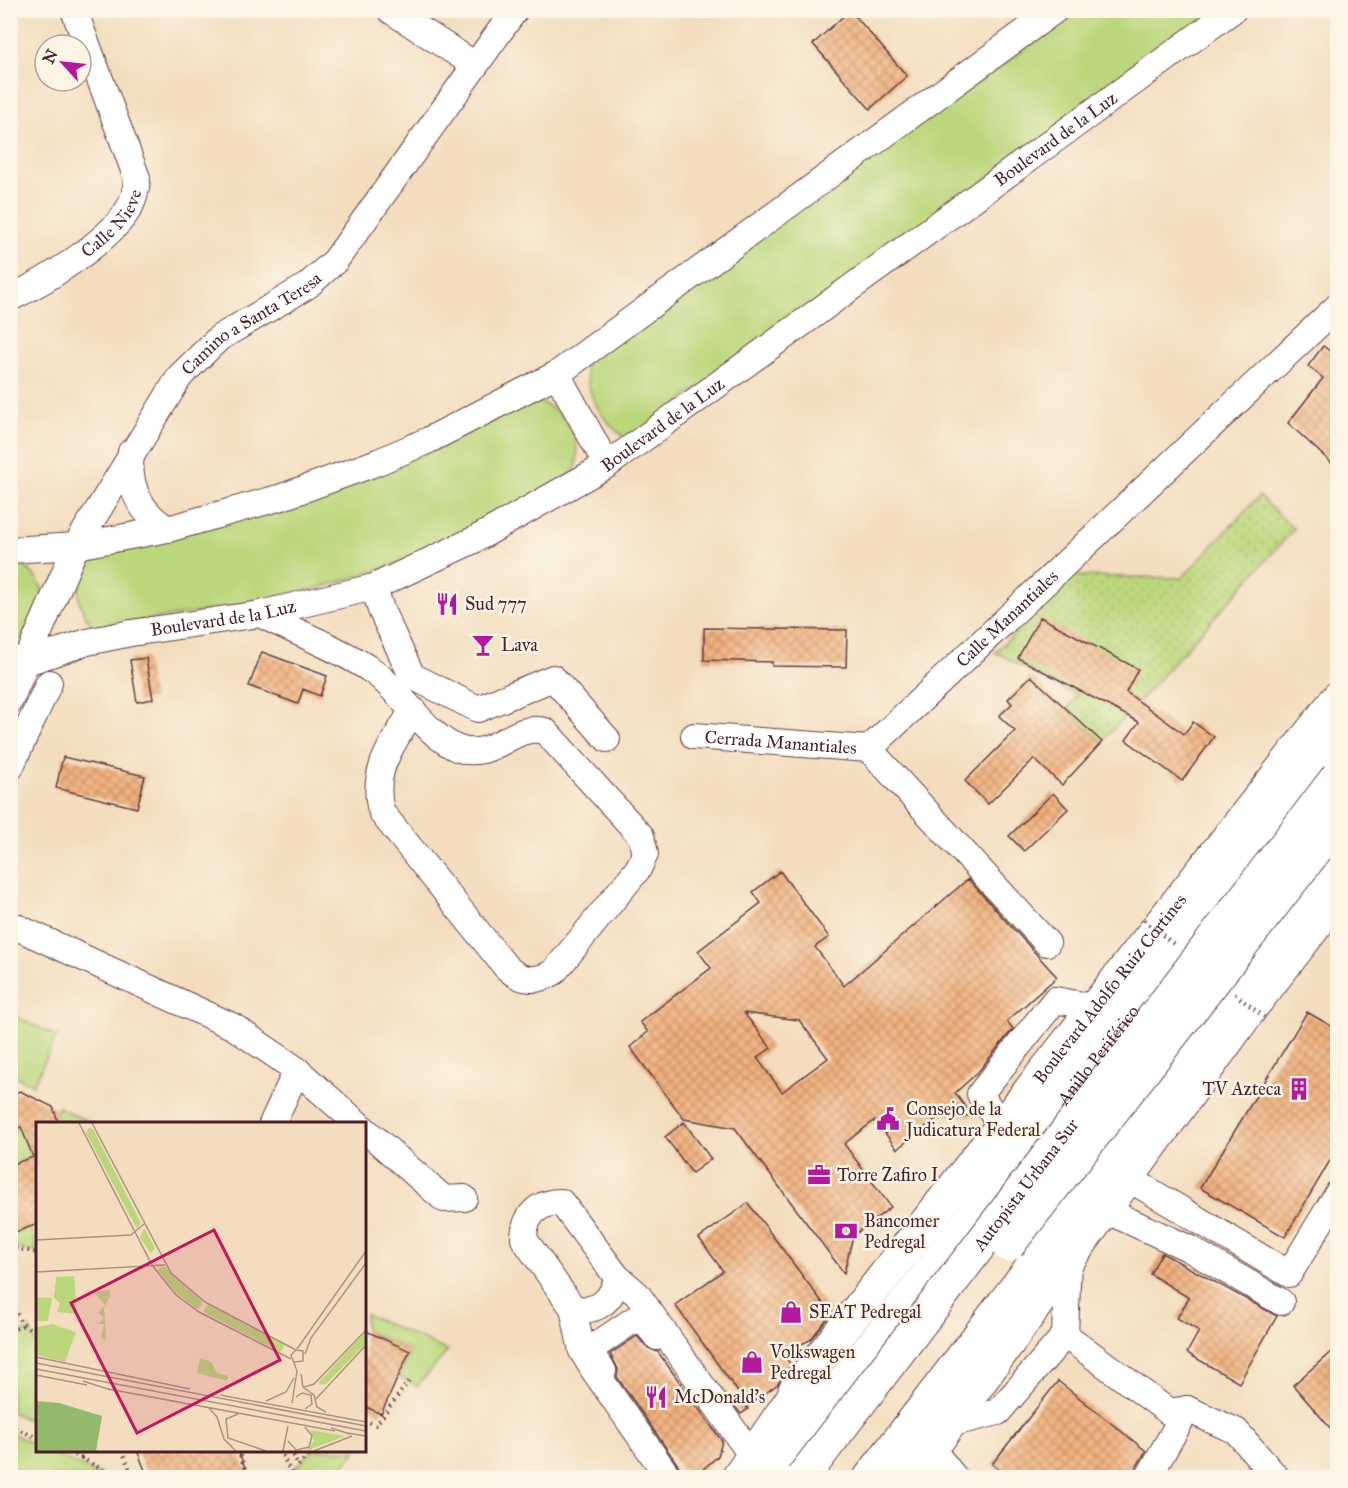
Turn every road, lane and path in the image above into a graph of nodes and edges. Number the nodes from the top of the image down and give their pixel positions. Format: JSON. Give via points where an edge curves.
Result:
{"nodes":[{"id":1,"x":74,"y":10,"type":"edge"},
{"id":2,"x":390,"y":10,"type":"edge"},
{"id":3,"x":515,"y":10,"type":"edge"},
{"id":4,"x":1055,"y":10,"type":"edge"},
{"id":5,"x":1233,"y":10,"type":"edge"},
{"id":6,"x":475,"y":65,"type":"junction"},
{"id":7,"x":10,"y":298,"type":"edge"},
{"id":8,"x":1338,"y":306,"type":"edge"},
{"id":9,"x":557,"y":374,"type":"junction"},
{"id":10,"x":131,"y":452,"type":"junction"},
{"id":11,"x":607,"y":465,"type":"junction"},
{"id":12,"x":168,"y":530,"type":"junction"},
{"id":13,"x":76,"y":546,"type":"junction"},
{"id":14,"x":10,"y":550,"type":"edge"},
{"id":15,"x":374,"y":587,"type":"junction"},
{"id":16,"x":260,"y":614,"type":"junction"},
{"id":17,"x":19,"y":660,"type":"edge"},
{"id":18,"x":49,"y":683,"type":"dead end"},
{"id":19,"x":1338,"y":698,"type":"edge"},
{"id":20,"x":10,"y":700,"type":"edge"},
{"id":21,"x":413,"y":710,"type":"junction"},
{"id":22,"x":694,"y":736,"type":"dead end"},
{"id":23,"x":607,"y":739,"type":"dead end"},
{"id":24,"x":1338,"y":747,"type":"edge"},
{"id":25,"x":868,"y":748,"type":"junction"},
{"id":26,"x":10,"y":768,"type":"edge"},
{"id":27,"x":1338,"y":776,"type":"edge"},
{"id":28,"x":1338,"y":821,"type":"edge"},
{"id":29,"x":1338,"y":867,"type":"edge"},
{"id":30,"x":1338,"y":896,"type":"edge"},
{"id":31,"x":10,"y":924,"type":"edge"},
{"id":32,"x":1047,"y":943,"type":"dead end"},
{"id":33,"x":1143,"y":946,"type":"junction"},
{"id":34,"x":1096,"y":1058,"type":"junction"},
{"id":35,"x":297,"y":1070,"type":"junction"},
{"id":36,"x":273,"y":1122,"type":"edge"},
{"id":37,"x":356,"y":1122,"type":"edge"},
{"id":38,"x":366,"y":1131,"type":"edge"},
{"id":39,"x":1128,"y":1178,"type":"junction"},
{"id":40,"x":1338,"y":1194,"type":"edge"},
{"id":41,"x":464,"y":1198,"type":"dead end"},
{"id":42,"x":1105,"y":1210,"type":"junction"},
{"id":43,"x":10,"y":1247,"type":"edge"},
{"id":44,"x":36,"y":1253,"type":"edge"},
{"id":45,"x":1068,"y":1260,"type":"junction"},
{"id":46,"x":617,"y":1277,"type":"junction"},
{"id":47,"x":10,"y":1297,"type":"edge"},
{"id":48,"x":1281,"y":1302,"type":"dead end"},
{"id":49,"x":573,"y":1308,"type":"junction"},
{"id":50,"x":25,"y":1325,"type":"junction"},
{"id":51,"x":36,"y":1327,"type":"edge"},
{"id":52,"x":10,"y":1331,"type":"edge"},
{"id":53,"x":1065,"y":1335,"type":"junction"},
{"id":54,"x":696,"y":1378,"type":"junction"},
{"id":55,"x":409,"y":1382,"type":"dead end"},
{"id":56,"x":612,"y":1397,"type":"junction"},
{"id":57,"x":1187,"y":1409,"type":"junction"},
{"id":58,"x":817,"y":1413,"type":"junction"},
{"id":59,"x":366,"y":1421,"type":"edge"},
{"id":60,"x":10,"y":1426,"type":"edge"},
{"id":61,"x":940,"y":1436,"type":"junction"},
{"id":62,"x":36,"y":1437,"type":"edge"},
{"id":63,"x":68,"y":1452,"type":"edge"},
{"id":64,"x":84,"y":1452,"type":"edge"},
{"id":65,"x":123,"y":1452,"type":"edge"},
{"id":66,"x":239,"y":1452,"type":"edge"},
{"id":67,"x":280,"y":1452,"type":"edge"},
{"id":68,"x":290,"y":1452,"type":"edge"},
{"id":69,"x":311,"y":1452,"type":"edge"},
{"id":70,"x":81,"y":1458,"type":"junction"},
{"id":71,"x":745,"y":1468,"type":"edge"},
{"id":72,"x":118,"y":1478,"type":"edge"},
{"id":73,"x":133,"y":1478,"type":"edge"},
{"id":74,"x":249,"y":1478,"type":"edge"},
{"id":75,"x":286,"y":1478,"type":"edge"},
{"id":76,"x":669,"y":1478,"type":"edge"},
{"id":77,"x":724,"y":1478,"type":"edge"},
{"id":78,"x":769,"y":1478,"type":"edge"},
{"id":79,"x":802,"y":1478,"type":"edge"},
{"id":80,"x":830,"y":1478,"type":"edge"},
{"id":81,"x":870,"y":1478,"type":"edge"},
{"id":82,"x":910,"y":1478,"type":"edge"},
{"id":83,"x":956,"y":1478,"type":"edge"},
{"id":84,"x":1148,"y":1478,"type":"edge"},
{"id":85,"x":1277,"y":1478,"type":"edge"}],
"edges":[{"from":1,"to":7,"type":"street","name":"Calle Nieve","via":[[137,178],[135,196],[121,219],[81,254]]},
{"from":2,"to":6,"type":"street"},
{"from":3,"to":6,"type":"street","name":"Camino a Santa Teresa"},
{"from":4,"to":9,"type":"street"},
{"from":5,"to":11,"type":"street","name":"Boulevard de la Luz"},
{"from":6,"to":10,"type":"street","name":"Camino a Santa Teresa","via":[[335,261],[307,286],[206,349],[180,376]]},
{"from":8,"to":25,"type":"street","name":"Calle Manantiales"},
{"from":9,"to":11,"type":"street"},
{"from":9,"to":12,"type":"street","via":[[378,462],[282,497]]},
{"from":10,"to":12,"type":"street","via":[[134,494],[148,515]]},
{"from":10,"to":13,"type":"street","name":"Camino a Santa Teresa"},
{"from":11,"to":15,"type":"street","name":"Boulevard de la Luz","via":[[485,535]]},
{"from":12,"to":13,"type":"street"},
{"from":13,"to":14,"type":"street"},
{"from":13,"to":17,"type":"street","name":"Camino a Santa Teresa"},
{"from":15,"to":16,"type":"street","name":"Boulevard de la Luz"},
{"from":15,"to":23,"type":"street","via":[[412,676],[478,709],[553,678]]},
{"from":16,"to":17,"type":"street","name":"Boulevard de la Luz","via":[[131,633]]},
{"from":16,"to":21,"type":"street","via":[[375,673]]},
{"from":17,"to":20,"type":"street","name":"Camino a Santa Teresa"},
{"from":18,"to":26,"type":"street"},
{"from":19,"to":33,"type":"main road","name":"Boulevard Adolfo Ruiz Cortines"},
{"from":21,"to":21,"type":"street","via":[[381,767],[377,792],[382,813],[506,967],[527,980],[546,977],[638,869],[645,854],[641,836],[545,731],[526,731],[490,749],[468,751],[448,744]]},
{"from":22,"to":25,"type":"street","name":"Cerrada Manantiales"},
{"from":24,"to":34,"type":"main road","name":"Anillo Periférico"},
{"from":25,"to":32,"type":"street"},
{"from":27,"to":79,"type":"main road","name":"Autopista Urbana Sur","bridge":true},
{"from":28,"to":80,"type":"main road","name":"Autopista Urbana Sur","bridge":true},
{"from":29,"to":81,"type":"main road"},
{"from":30,"to":39,"type":"main road","via":[[1253,1005]]},
{"from":31,"to":35,"type":"street","via":[[234,1026]]},
{"from":33,"to":34,"type":"main road"},
{"from":33,"to":71,"type":"main road","name":"Boulevard Adolfo Ruiz Cortines","via":[[813,1368]]},
{"from":34,"to":58,"type":"main road","name":"Anillo Periférico"},
{"from":35,"to":36,"type":"street"},
{"from":35,"to":37,"type":"street"},
{"from":38,"to":41,"type":"street","via":[[444,1199]]},
{"from":39,"to":40,"type":"street","via":[[1289,1274]]},
{"from":39,"to":42,"type":"main road"},
{"from":42,"to":45,"type":"main road"},
{"from":42,"to":48,"type":"street","via":[[1188,1248]]},
{"from":43,"to":44,"type":"path"},
{"from":45,"to":53,"type":"street"},
{"from":45,"to":61,"type":"main road"},
{"from":46,"to":49,"type":"street","via":[[611,1296],[603,1304],[589,1310]]},
{"from":46,"to":49,"type":"street","via":[[561,1202],[535,1210],[526,1223],[524,1239]]},
{"from":46,"to":54,"type":"street","via":[[637,1294]]},
{"from":47,"to":50,"type":"path"},
{"from":49,"to":56,"type":"street","via":[[582,1352]]},
{"from":50,"to":51,"type":"path","via":[[30,1329]]},
{"from":50,"to":52,"type":"path"},
{"from":53,"to":57,"type":"street","via":[[1169,1412]]},
{"from":53,"to":61,"type":"street","via":[[998,1412]]},
{"from":54,"to":56,"type":"street","via":[[678,1365],[645,1321],[635,1319],[598,1344],[593,1357],[609,1380]]},
{"from":54,"to":71,"type":"street"},
{"from":55,"to":59,"type":"path","via":[[376,1425]]},
{"from":56,"to":76,"type":"street"},
{"from":57,"to":84,"type":"street"},
{"from":57,"to":85,"type":"street","via":[[1236,1431]]},
{"from":58,"to":71,"type":"main road"},
{"from":58,"to":78,"type":"main road","name":"Anillo Periférico"},
{"from":60,"to":62,"type":"path"},
{"from":61,"to":82,"type":"main road"},
{"from":61,"to":83,"type":"street"},
{"from":63,"to":70,"type":"path"},
{"from":64,"to":70,"type":"path"},
{"from":65,"to":73,"type":"path"},
{"from":66,"to":74,"type":"path"},
{"from":67,"to":75,"type":"path","via":[[291,1473]]},
{"from":68,"to":69,"type":"path","via":[[298,1466]]},
{"from":70,"to":72,"type":"path"},
{"from":71,"to":77,"type":"main road"}]}
